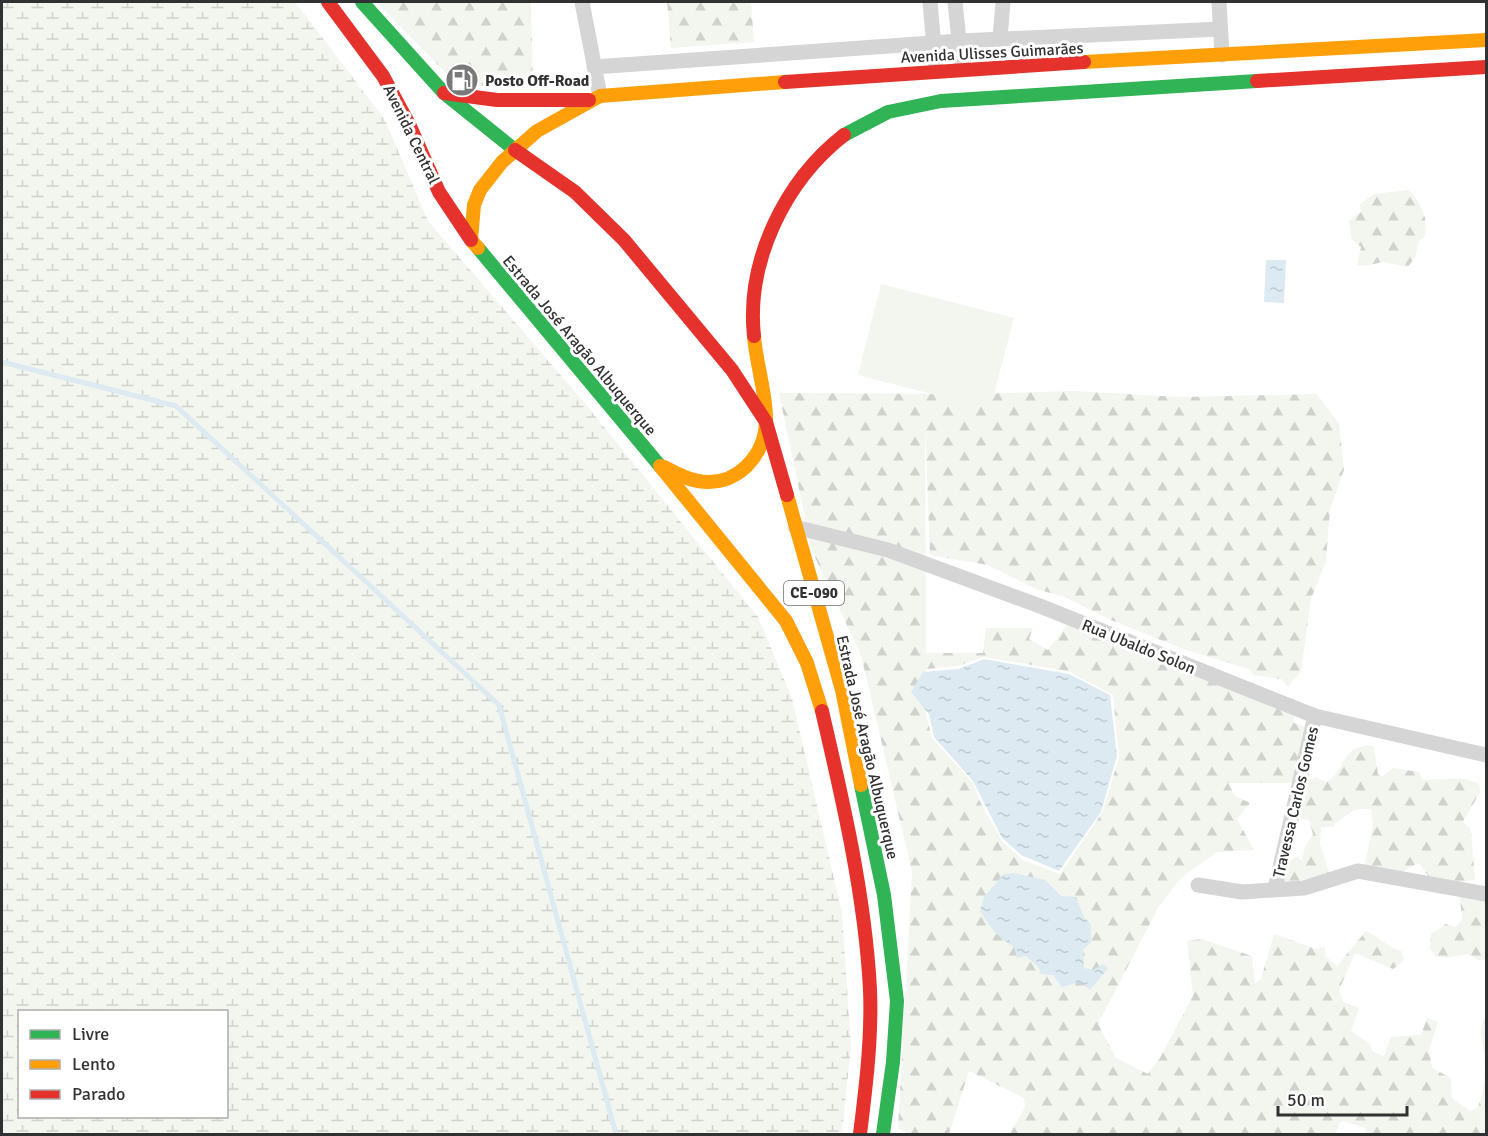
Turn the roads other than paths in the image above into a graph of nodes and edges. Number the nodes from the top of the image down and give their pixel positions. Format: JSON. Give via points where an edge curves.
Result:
{"nodes":[{"id":1,"x":328,"y":2,"type":"edge"},
{"id":2,"x":362,"y":2,"type":"edge"},
{"id":3,"x":582,"y":2,"type":"edge"},
{"id":4,"x":930,"y":2,"type":"edge"},
{"id":5,"x":954,"y":2,"type":"edge"},
{"id":6,"x":1003,"y":2,"type":"edge"},
{"id":7,"x":1219,"y":2,"type":"edge"},
{"id":8,"x":1220,"y":29,"type":"junction"},
{"id":9,"x":1000,"y":39,"type":"junction"},
{"id":10,"x":1486,"y":40,"type":"edge"},
{"id":11,"x":960,"y":41,"type":"junction"},
{"id":12,"x":934,"y":43,"type":"junction"},
{"id":13,"x":1222,"y":55,"type":"junction"},
{"id":14,"x":594,"y":67,"type":"junction"},
{"id":15,"x":1486,"y":67,"type":"edge"},
{"id":16,"x":962,"y":69,"type":"junction"},
{"id":17,"x":936,"y":70,"type":"junction"},
{"id":18,"x":1068,"y":78,"type":"junction"},
{"id":19,"x":444,"y":93,"type":"junction"},
{"id":20,"x":594,"y":98,"type":"junction"},
{"id":21,"x":515,"y":150,"type":"junction"},
{"id":22,"x":471,"y":240,"type":"junction"},
{"id":23,"x":766,"y":422,"type":"junction"},
{"id":24,"x":659,"y":465,"type":"junction"},
{"id":25,"x":795,"y":527,"type":"junction"},
{"id":26,"x":1315,"y":716,"type":"junction"},
{"id":27,"x":1486,"y":755,"type":"edge"},
{"id":28,"x":1198,"y":885,"type":"dead end"},
{"id":29,"x":1275,"y":889,"type":"junction"},
{"id":30,"x":1486,"y":894,"type":"edge"},
{"id":31,"x":860,"y":1134,"type":"edge"},
{"id":32,"x":884,"y":1134,"type":"edge"}],
"edges":[{"from":1,"to":22,"type":"main road","name":"Avenida Central","number":"CE-090","via":[[384,76],[439,192]]},
{"from":2,"to":19,"type":"main road","number":"CE-090"},
{"from":3,"to":14,"type":"street"},
{"from":4,"to":12,"type":"street"},
{"from":5,"to":11,"type":"street"},
{"from":6,"to":9,"type":"street"},
{"from":7,"to":8,"type":"street"},
{"from":8,"to":9,"type":"street"},
{"from":8,"to":13,"type":"street"},
{"from":9,"to":11,"type":"street"},
{"from":10,"to":13,"type":"main road","name":"Avenida Ulisses Guimarães"},
{"from":11,"to":12,"type":"street"},
{"from":11,"to":16,"type":"street"},
{"from":12,"to":14,"type":"street"},
{"from":12,"to":17,"type":"street"},
{"from":13,"to":18,"type":"main road","name":"Avenida Ulisses Guimarães"},
{"from":14,"to":20,"type":"street"},
{"from":15,"to":18,"type":"main road","name":"Avenida Ulisses Guimarães"},
{"from":16,"to":17,"type":"main road","name":"Avenida Ulisses Guimarães"},
{"from":16,"to":18,"type":"main road","name":"Avenida Ulisses Guimarães"},
{"from":17,"to":20,"type":"main road","name":"Avenida Ulisses Guimarães"},
{"from":18,"to":23,"type":"main road","name":"Avenida Ulisses Guimarães","via":[[909,105],[853,129],[818,158],[794,188],[772,230],[758,279],[753,310]]},
{"from":19,"to":20,"type":"main road","via":[[486,100]]},
{"from":19,"to":21,"type":"main road","number":"CE-090"},
{"from":20,"to":21,"type":"main road","name":"Avenida Ulisses Guimarães","via":[[537,131]]},
{"from":21,"to":22,"type":"main road","name":"Avenida Ulisses Guimarães","via":[[480,190],[474,205]]},
{"from":21,"to":23,"type":"main road","name":"Estrada José Aragão Albuquerque","number":"CE-090","via":[[576,192],[624,240],[732,370]]},
{"from":22,"to":24,"type":"main road","name":"Estrada José Aragão Albuquerque","number":"CE-090"},
{"from":23,"to":24,"type":"main road","via":[[754,462],[734,478],[701,482]]},
{"from":23,"to":25,"type":"main road","name":"Estrada José Aragão Albuquerque","number":"CE-090"},
{"from":24,"to":31,"type":"main road","name":"Estrada José Aragão Albuquerque","number":"CE-090","via":[[787,620],[808,661],[824,722],[867,947],[870,1037]]},
{"from":25,"to":26,"type":"street","name":"Rua Ubaldo Solon","via":[[898,554]]},
{"from":25,"to":32,"type":"main road","name":"Estrada José Aragão Albuquerque","number":"CE-090","via":[[842,690],[890,938],[897,1001]]},
{"from":26,"to":27,"type":"street","name":"Rua Ubaldo Solon"},
{"from":26,"to":29,"type":"street","name":"Travessa Carlos Gomes"},
{"from":28,"to":29,"type":"street","name":"Travessa Carlos Gomes","via":[[1242,892]]},
{"from":29,"to":30,"type":"street","name":"Travessa Carlos Gomes","via":[[1304,888],[1358,871]]}]}
